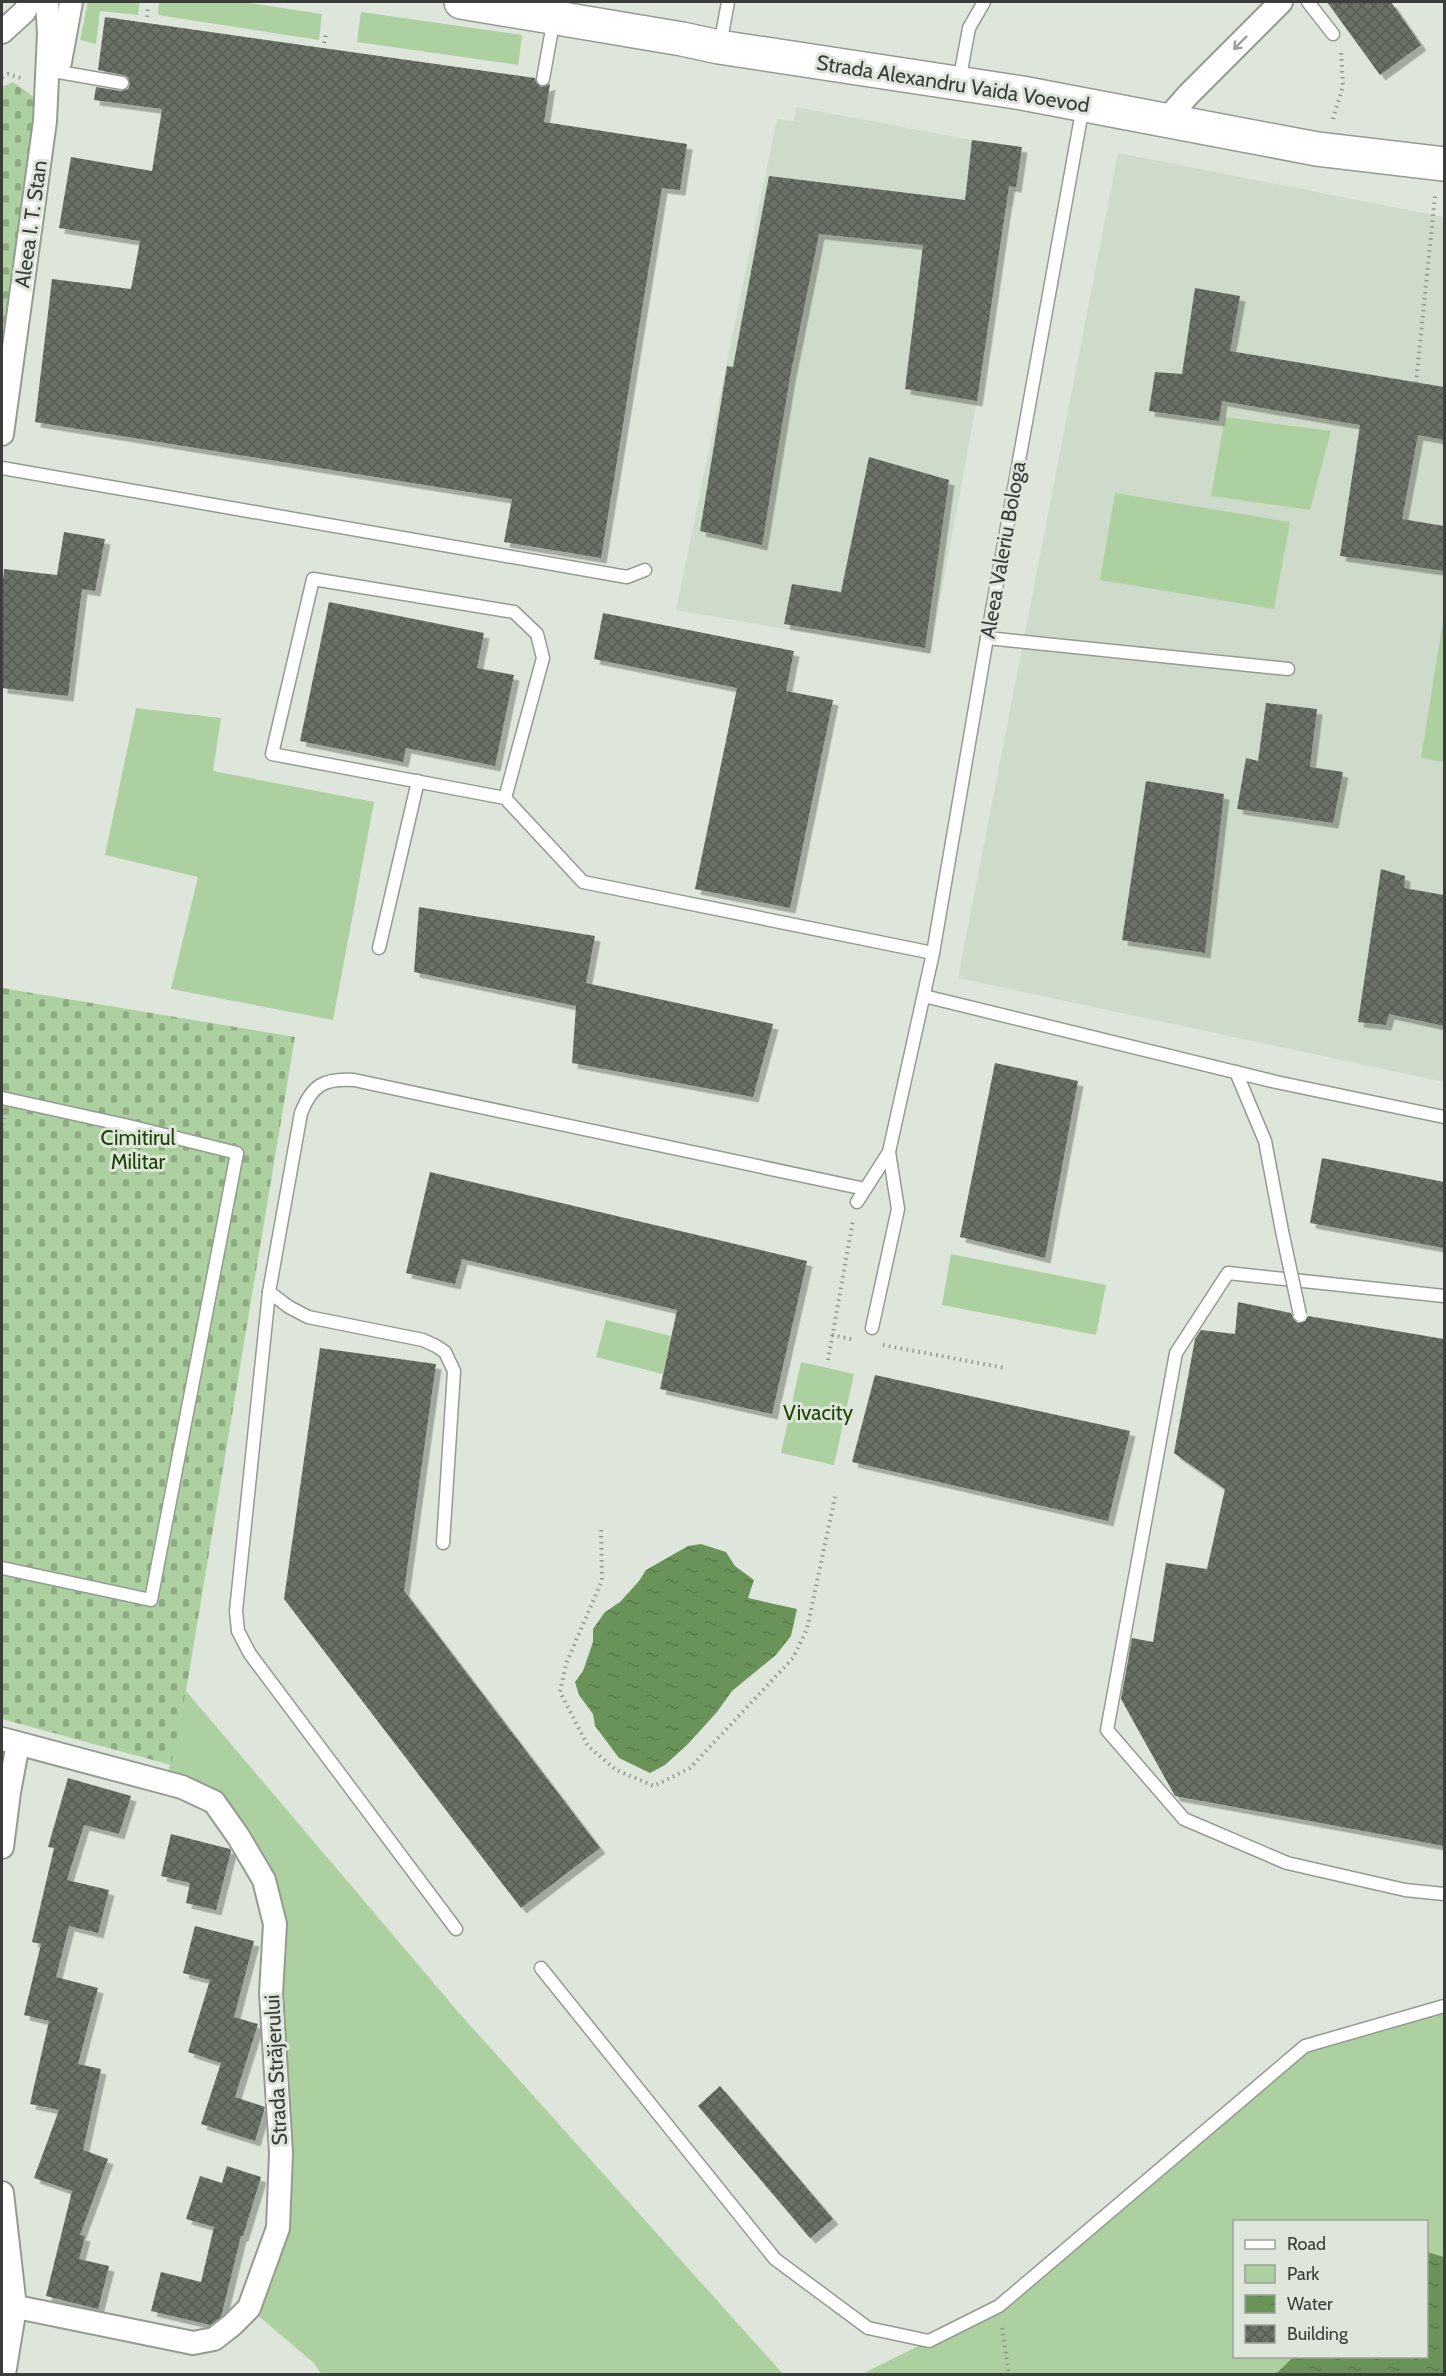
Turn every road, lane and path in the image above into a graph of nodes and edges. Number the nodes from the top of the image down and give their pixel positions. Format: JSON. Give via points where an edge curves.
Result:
{"nodes":[{"id":1,"x":30,"y":2,"type":"edge"},
{"id":2,"x":47,"y":2,"type":"edge"},
{"id":3,"x":71,"y":2,"type":"edge"},
{"id":4,"x":728,"y":2,"type":"edge"},
{"id":5,"x":984,"y":2,"type":"edge"},
{"id":6,"x":1281,"y":2,"type":"edge"},
{"id":7,"x":1308,"y":2,"type":"edge"},
{"id":8,"x":472,"y":3,"type":"edge"},
{"id":9,"x":148,"y":8,"type":"dead end"},
{"id":10,"x":147,"y":17,"type":"dead end"},
{"id":11,"x":554,"y":18,"type":"junction"},
{"id":12,"x":2,"y":32,"type":"edge"},
{"id":13,"x":326,"y":34,"type":"dead end"},
{"id":14,"x":1333,"y":34,"type":"joint"},
{"id":15,"x":324,"y":43,"type":"dead end"},
{"id":16,"x":719,"y":47,"type":"junction"},
{"id":17,"x":59,"y":72,"type":"junction"},
{"id":18,"x":543,"y":79,"type":"dead end"},
{"id":19,"x":122,"y":83,"type":"dead end"},
{"id":20,"x":959,"y":83,"type":"junction"},
{"id":21,"x":1083,"y":105,"type":"junction"},
{"id":22,"x":1167,"y":119,"type":"junction"},
{"id":23,"x":45,"y":121,"type":"junction"},
{"id":24,"x":1332,"y":123,"type":"dead end"},
{"id":25,"x":1444,"y":164,"type":"edge"},
{"id":26,"x":1436,"y":196,"type":"dead end"},
{"id":27,"x":1416,"y":383,"type":"dead end"},
{"id":28,"x":2,"y":434,"type":"edge"},
{"id":29,"x":2,"y":468,"type":"edge"},
{"id":30,"x":645,"y":570,"type":"dead end"},
{"id":31,"x":987,"y":638,"type":"junction"},
{"id":32,"x":1288,"y":669,"type":"dead end"},
{"id":33,"x":418,"y":781,"type":"junction"},
{"id":34,"x":505,"y":798,"type":"junction"},
{"id":35,"x":379,"y":948,"type":"dead end"},
{"id":36,"x":933,"y":953,"type":"junction"},
{"id":37,"x":924,"y":996,"type":"junction"},
{"id":38,"x":1236,"y":1072,"type":"junction"},
{"id":39,"x":2,"y":1098,"type":"edge"},
{"id":40,"x":1444,"y":1117,"type":"edge"},
{"id":41,"x":889,"y":1152,"type":"junction"},
{"id":42,"x":865,"y":1189,"type":"junction"},
{"id":43,"x":857,"y":1202,"type":"joint"},
{"id":44,"x":269,"y":1292,"type":"junction"},
{"id":45,"x":1444,"y":1296,"type":"edge"},
{"id":46,"x":1300,"y":1315,"type":"dead end"},
{"id":47,"x":872,"y":1328,"type":"dead end"},
{"id":48,"x":832,"y":1335,"type":"junction"},
{"id":49,"x":860,"y":1341,"type":"dead end"},
{"id":50,"x":880,"y":1345,"type":"dead end"},
{"id":51,"x":828,"y":1360,"type":"dead end"},
{"id":52,"x":1005,"y":1368,"type":"dead end"},
{"id":53,"x":836,"y":1492,"type":"dead end"},
{"id":54,"x":602,"y":1530,"type":"dead end"},
{"id":55,"x":443,"y":1543,"type":"dead end"},
{"id":56,"x":2,"y":1568,"type":"edge"},
{"id":57,"x":10,"y":1742,"type":"edge"},
{"id":58,"x":2,"y":1847,"type":"edge"},
{"id":59,"x":1444,"y":1894,"type":"edge"},
{"id":60,"x":456,"y":1929,"type":"dead end"},
{"id":61,"x":541,"y":1968,"type":"dead end"},
{"id":62,"x":1444,"y":2006,"type":"edge"},
{"id":63,"x":2,"y":2193,"type":"edge"},
{"id":64,"x":8,"y":2306,"type":"edge"},
{"id":65,"x":999,"y":2306,"type":"junction"},
{"id":66,"x":4,"y":2374,"type":"edge"},
{"id":67,"x":1009,"y":2374,"type":"edge"}],
"edges":[{"from":1,"to":12,"type":"street"},
{"from":2,"to":23,"type":"street","name":"Aleea I. T. Stan"},
{"from":3,"to":17,"type":"street","name":"Aleea I. T. Stan"},
{"from":4,"to":16,"type":"lane"},
{"from":5,"to":20,"type":"lane","via":[[969,28]]},
{"from":6,"to":22,"type":"street","one_way":true},
{"from":7,"to":14,"type":"lane"},
{"from":8,"to":11,"type":"main road","name":"Strada Alexandru Vaida Voevod"},
{"from":9,"to":10,"type":"path"},
{"from":11,"to":16,"type":"main road","name":"Strada Alexandru Vaida Voevod"},
{"from":11,"to":18,"type":"lane"},
{"from":13,"to":15,"type":"path"},
{"from":14,"to":24,"type":"path","via":[[1344,69],[1340,101]]},
{"from":16,"to":20,"type":"main road","name":"Strada Alexandru Vaida Voevod"},
{"from":17,"to":19,"type":"lane"},
{"from":17,"to":23,"type":"street","name":"Aleea I. T. Stan"},
{"from":20,"to":21,"type":"main road","name":"Strada Alexandru Vaida Voevod"},
{"from":21,"to":22,"type":"main road","name":"Strada Alexandru Vaida Voevod"},
{"from":21,"to":31,"type":"lane","name":"Aleea Valeriu Bologa"},
{"from":22,"to":25,"type":"main road","name":"Strada Alexandru Vaida Voevod","via":[[1317,149]]},
{"from":23,"to":28,"type":"street","name":"Aleea I. T. Stan"},
{"from":26,"to":27,"type":"path"},
{"from":29,"to":30,"type":"lane","via":[[627,577]]},
{"from":31,"to":32,"type":"lane"},
{"from":31,"to":36,"type":"lane","name":"Aleea Valeriu Bologa"},
{"from":33,"to":34,"type":"lane"},
{"from":33,"to":34,"type":"lane","via":[[272,754],[313,579],[514,612],[537,634],[543,658]]},
{"from":33,"to":35,"type":"lane"},
{"from":34,"to":36,"type":"lane","via":[[583,882]]},
{"from":36,"to":37,"type":"lane","name":"Aleea Valeriu Bologa"},
{"from":37,"to":38,"type":"lane"},
{"from":37,"to":41,"type":"lane","name":"Aleea Valeriu Bologa"},
{"from":38,"to":40,"type":"lane"},
{"from":38,"to":46,"type":"lane","bridge":true,"via":[[1265,1141]]},
{"from":39,"to":56,"type":"lane","via":[[237,1153],[151,1600]]},
{"from":41,"to":42,"type":"lane"},
{"from":41,"to":47,"type":"lane","via":[[898,1209]]},
{"from":42,"to":43,"type":"lane"},
{"from":42,"to":44,"type":"lane","via":[[335,1079],[308,1096],[301,1113]]},
{"from":43,"to":48,"type":"path"},
{"from":44,"to":55,"type":"lane","via":[[309,1317],[423,1341],[445,1352],[454,1371]]},
{"from":44,"to":60,"type":"lane","via":[[236,1611],[238,1631],[250,1654]]},
{"from":45,"to":59,"type":"lane","via":[[1228,1273],[1176,1353],[1107,1730],[1184,1819],[1287,1863],[1405,1890]]},
{"from":48,"to":49,"type":"path"},
{"from":48,"to":51,"type":"path"},
{"from":50,"to":52,"type":"path"},
{"from":53,"to":54,"type":"path","via":[[807,1629],[793,1658],[690,1768],[654,1786],[616,1770],[588,1746],[560,1692],[566,1664],[602,1580]]},
{"from":57,"to":58,"type":"street"},
{"from":57,"to":64,"type":"street","name":"Strada Străjerului","via":[[182,1787],[214,1802],[238,1836],[264,1880],[275,1924],[271,1993],[280,2153],[278,2228],[249,2308],[214,2339],[193,2343]]},
{"from":61,"to":65,"type":"lane","via":[[775,2259],[868,2328],[929,2341]]},
{"from":62,"to":65,"type":"lane","via":[[1305,2046]]},
{"from":63,"to":64,"type":"street"},
{"from":64,"to":66,"type":"street"},
{"from":65,"to":67,"type":"path"}]}
